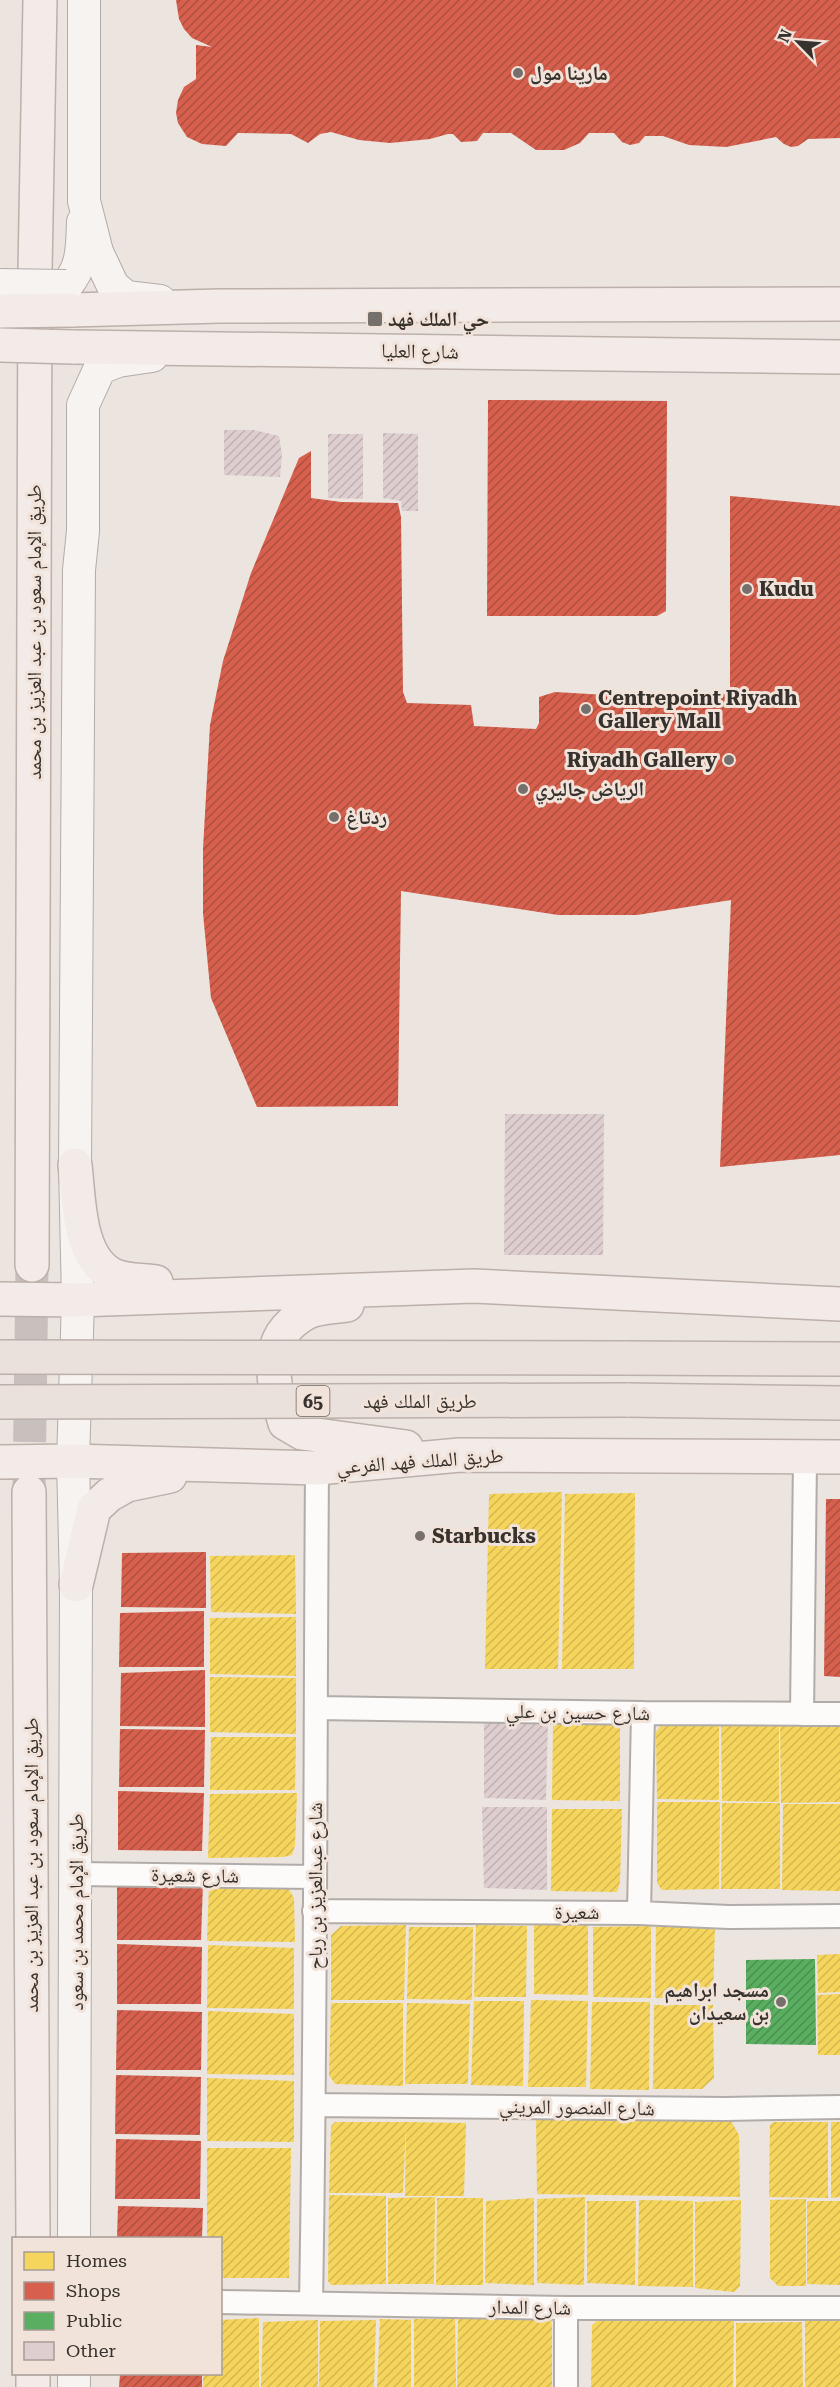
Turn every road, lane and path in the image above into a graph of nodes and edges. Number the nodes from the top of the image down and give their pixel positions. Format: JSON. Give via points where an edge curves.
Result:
{"nodes":[{"id":1,"x":40,"y":0,"type":"edge"},
{"id":2,"x":84,"y":0,"type":"edge"},
{"id":3,"x":84,"y":201,"type":"junction"},
{"id":4,"x":0,"y":285,"type":"edge"},
{"id":5,"x":68,"y":298,"type":"junction"},
{"id":6,"x":840,"y":304,"type":"edge"},
{"id":7,"x":220,"y":306,"type":"junction"},
{"id":8,"x":0,"y":311,"type":"edge"},
{"id":9,"x":0,"y":345,"type":"edge"},
{"id":10,"x":212,"y":347,"type":"junction"},
{"id":11,"x":840,"y":357,"type":"edge"},
{"id":12,"x":75,"y":1165,"type":"junction"},
{"id":13,"x":32,"y":1265,"type":"tunnel mouth"},
{"id":14,"x":456,"y":1287,"type":"junction"},
{"id":15,"x":238,"y":1294,"type":"junction"},
{"id":16,"x":0,"y":1299,"type":"edge"},
{"id":17,"x":78,"y":1299,"type":"junction"},
{"id":18,"x":840,"y":1304,"type":"edge"},
{"id":19,"x":0,"y":1357,"type":"edge"},
{"id":20,"x":840,"y":1359,"type":"edge"},
{"id":21,"x":0,"y":1402,"type":"edge"},
{"id":22,"x":840,"y":1403,"type":"edge"},
{"id":23,"x":460,"y":1455,"type":"junction"},
{"id":24,"x":840,"y":1457,"type":"edge"},
{"id":25,"x":805,"y":1458,"type":"junction"},
{"id":26,"x":74,"y":1461,"type":"junction"},
{"id":27,"x":0,"y":1462,"type":"edge"},
{"id":28,"x":227,"y":1465,"type":"junction"},
{"id":29,"x":317,"y":1468,"type":"junction"},
{"id":30,"x":29,"y":1492,"type":"tunnel mouth"},
{"id":31,"x":76,"y":1585,"type":"junction"},
{"id":32,"x":317,"y":1708,"type":"junction"},
{"id":33,"x":643,"y":1713,"type":"junction"},
{"id":34,"x":802,"y":1714,"type":"junction"},
{"id":35,"x":840,"y":1714,"type":"edge"},
{"id":36,"x":76,"y":1874,"type":"junction"},
{"id":37,"x":314,"y":1877,"type":"junction"},
{"id":38,"x":314,"y":1911,"type":"junction"},
{"id":39,"x":639,"y":1913,"type":"junction"},
{"id":40,"x":840,"y":1916,"type":"edge"},
{"id":41,"x":315,"y":2105,"type":"junction"},
{"id":42,"x":840,"y":2107,"type":"edge"},
{"id":43,"x":33,"y":2237,"type":"edge"},
{"id":44,"x":74,"y":2237,"type":"edge"},
{"id":45,"x":222,"y":2302,"type":"edge"},
{"id":46,"x":311,"y":2303,"type":"junction"},
{"id":47,"x":566,"y":2308,"type":"junction"},
{"id":48,"x":840,"y":2308,"type":"edge"},
{"id":49,"x":566,"y":2387,"type":"edge"}],
"edges":[{"from":1,"to":13,"type":"main road","name":"طريق الإمام سعود بن عبد العزيز بن محمد","via":[[35,271]]},
{"from":2,"to":3,"type":"street"},
{"from":3,"to":5,"type":"street","via":[[81,256]]},
{"from":3,"to":7,"type":"street","via":[[105,273],[126,297]]},
{"from":4,"to":5,"type":"street","bridge":true},
{"from":5,"to":7,"type":"main road"},
{"from":5,"to":8,"type":"main road","bridge":true},
{"from":6,"to":7,"type":"main road"},
{"from":9,"to":10,"type":"main road","name":"شارع العليا","bridge":true},
{"from":10,"to":11,"type":"main road","name":"شارع العليا"},
{"from":10,"to":12,"type":"street","name":"طريق الإمام محمد بن سعود","via":[[118,361],[100,368],[83,405]]},
{"from":12,"to":15,"type":"main road","via":[[86,1245],[96,1264],[113,1276]]},
{"from":12,"to":17,"type":"street","name":"طريق الإمام محمد بن سعود"},
{"from":14,"to":15,"type":"main road"},
{"from":14,"to":18,"type":"main road"},
{"from":14,"to":23,"type":"main road","via":[[307,1312],[289,1325],[275,1350],[273,1383],[285,1423],[302,1433]]},
{"from":15,"to":17,"type":"main road"},
{"from":16,"to":17,"type":"main road"},
{"from":17,"to":26,"type":"street","name":"طريق الإمام محمد بن سعود"},
{"from":19,"to":20,"type":"highway","number":"65","bridge":true},
{"from":21,"to":22,"type":"highway","name":"طريق الملك فهد","number":"65","bridge":true},
{"from":23,"to":25,"type":"main road","name":"طريق الملك فهد الفرعي"},
{"from":23,"to":29,"type":"main road","name":"طريق الملك فهد الفرعي"},
{"from":24,"to":25,"type":"main road","name":"طريق الملك فهد الفرعي"},
{"from":25,"to":34,"type":"street"},
{"from":26,"to":27,"type":"main road","name":"طريق الملك فهد الفرعي"},
{"from":26,"to":28,"type":"main road","name":"طريق الملك فهد الفرعي"},
{"from":26,"to":31,"type":"street","name":"طريق الإمام محمد بن سعود"},
{"from":28,"to":29,"type":"main road","name":"طريق الملك فهد الفرعي"},
{"from":28,"to":31,"type":"main road","via":[[127,1485],[109,1495],[94,1509]]},
{"from":29,"to":32,"type":"street","name":"شارع عبدالعزيز بن رباح"},
{"from":30,"to":43,"type":"main road","name":"طريق الإمام سعود بن عبد العزيز بن محمد"},
{"from":31,"to":36,"type":"street","name":"طريق الإمام محمد بن سعود"},
{"from":32,"to":33,"type":"street","name":"شارع حسين بن علي"},
{"from":32,"to":37,"type":"street","name":"شارع عبدالعزيز بن رباح"},
{"from":33,"to":34,"type":"street","name":"شارع حسين بن علي"},
{"from":33,"to":39,"type":"street"},
{"from":34,"to":35,"type":"street","name":"شارع حسين بن علي"},
{"from":36,"to":37,"type":"street","name":"شارع شعيرة"},
{"from":36,"to":44,"type":"street","name":"طريق الإمام محمد بن سعود"},
{"from":37,"to":38,"type":"street","name":"شارع عبدالعزيز بن رباح"},
{"from":38,"to":39,"type":"street","name":"شعيرة"},
{"from":38,"to":41,"type":"street","name":"شارع عبدالعزيز بن رباح"},
{"from":39,"to":40,"type":"street","name":"شعيرة"},
{"from":41,"to":42,"type":"street","name":"شارع المنصور المريني"},
{"from":41,"to":46,"type":"street","name":"شارع عبدالعزيز بن رباح"},
{"from":45,"to":46,"type":"street","name":"شارع المدار"},
{"from":46,"to":47,"type":"street","name":"شارع المدار"},
{"from":47,"to":48,"type":"street","name":"شارع المدار"},
{"from":47,"to":49,"type":"street"}]}
